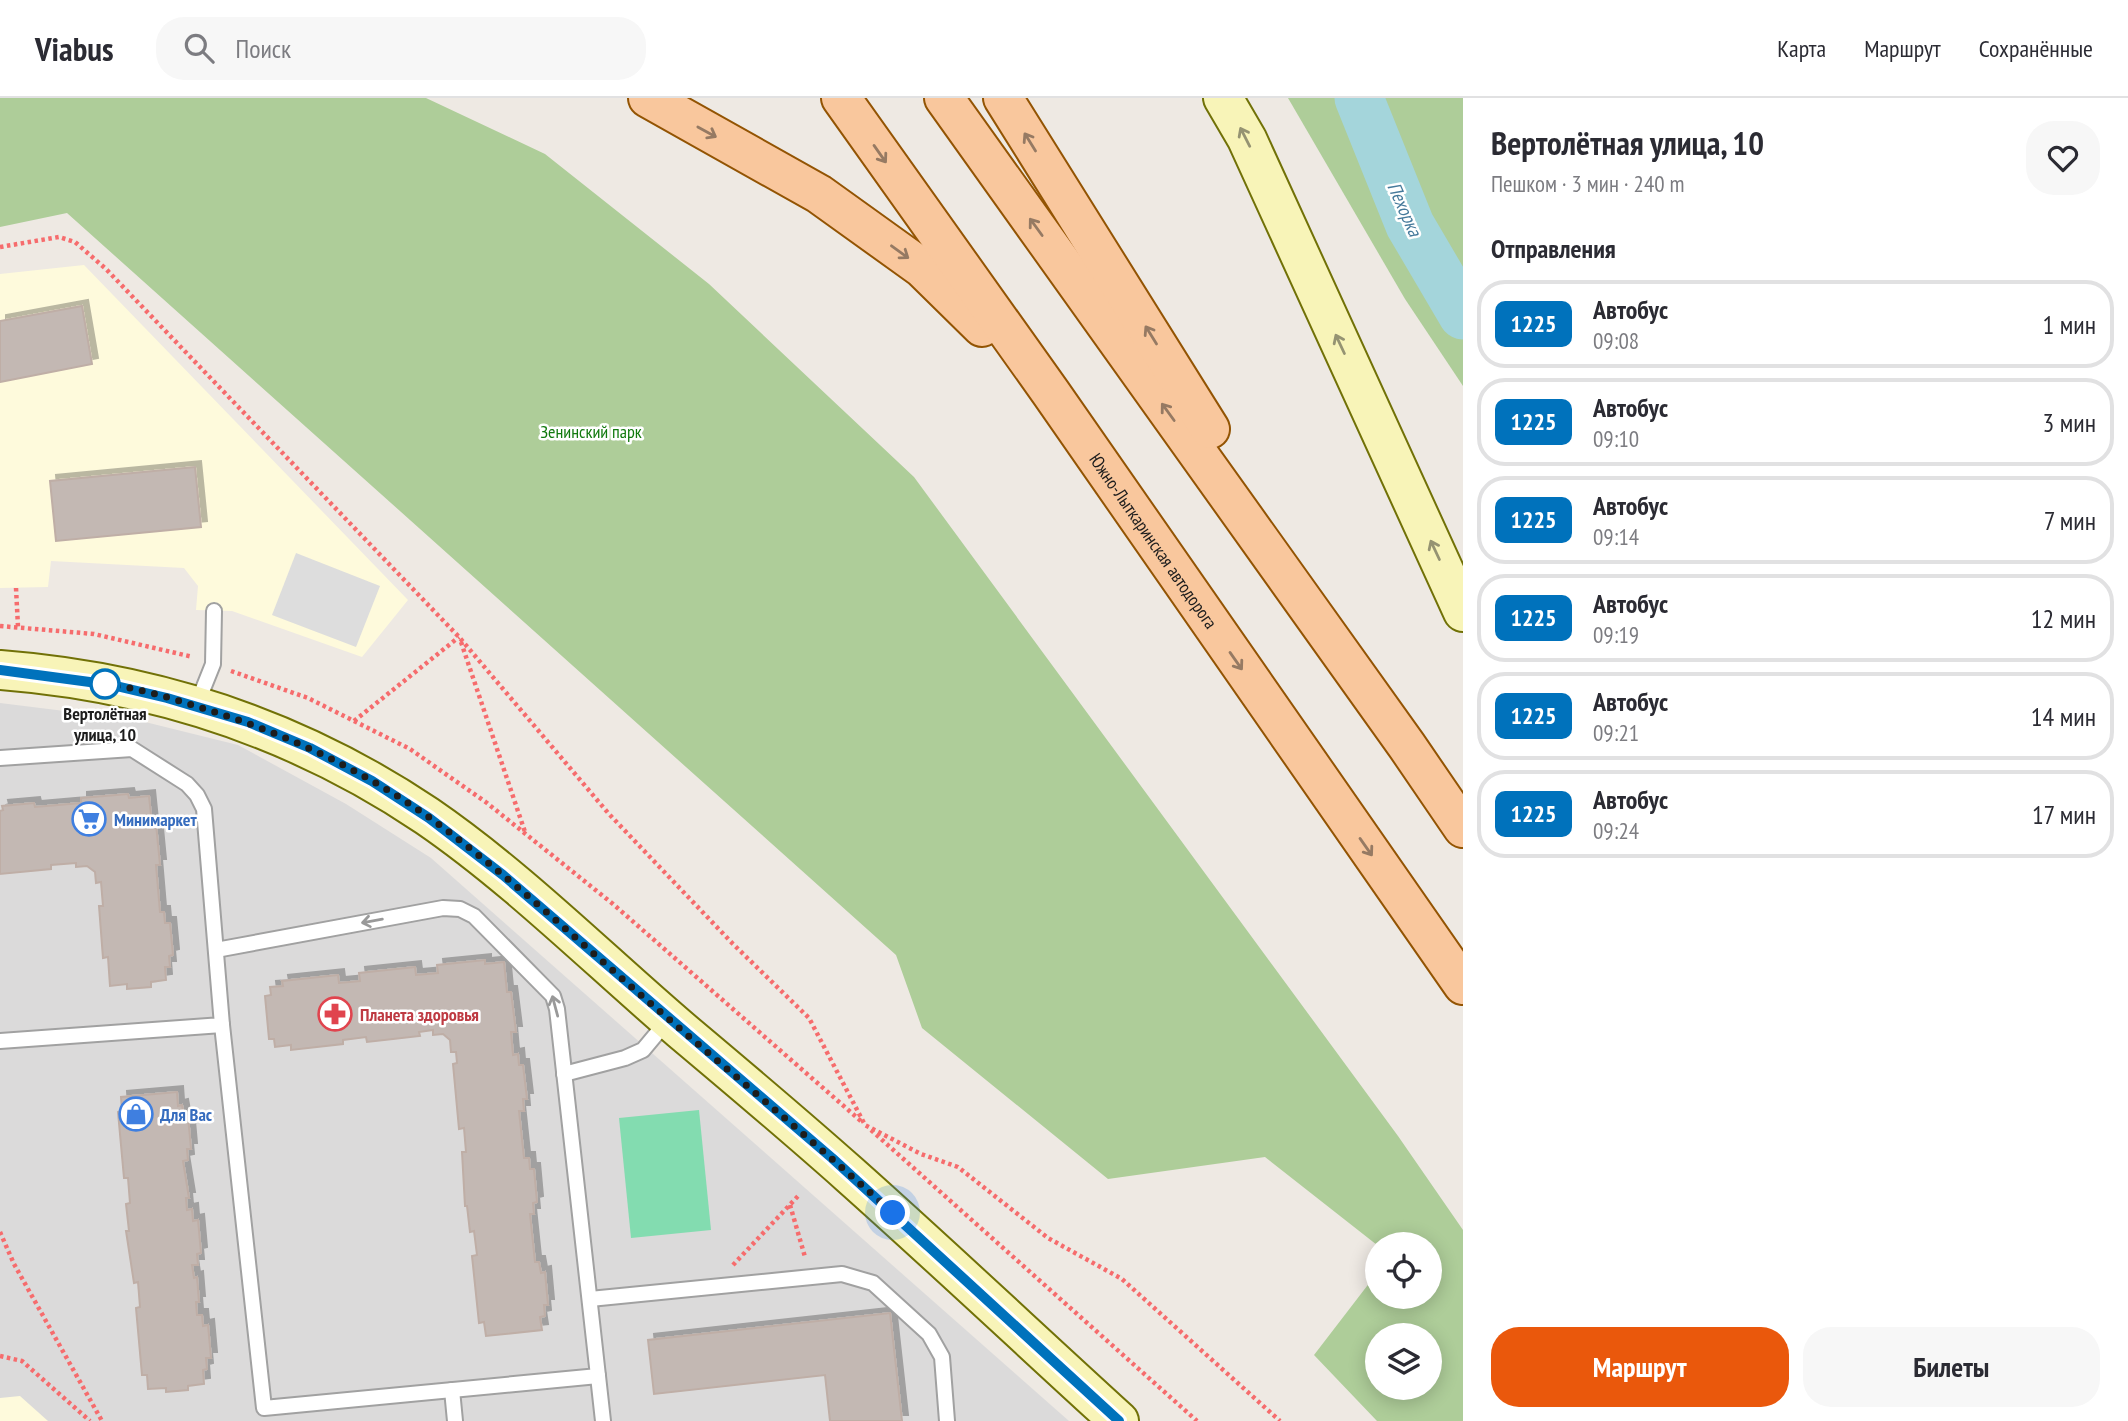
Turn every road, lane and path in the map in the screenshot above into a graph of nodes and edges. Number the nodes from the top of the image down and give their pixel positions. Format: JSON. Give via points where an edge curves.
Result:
{"nodes":[{"id":1,"x":648,"y":98,"type":"edge"},
{"id":2,"x":841,"y":98,"type":"edge"},
{"id":3,"x":944,"y":98,"type":"edge"},
{"id":4,"x":1223,"y":98,"type":"edge"},
{"id":5,"x":1005,"y":100,"type":"edge"},
{"id":6,"x":0,"y":247,"type":"edge"},
{"id":7,"x":1051,"y":393,"type":"junction"},
{"id":8,"x":16,"y":588,"type":"dead end"},
{"id":9,"x":214,"y":611,"type":"dead end"},
{"id":10,"x":1463,"y":612,"type":"edge"},
{"id":11,"x":18,"y":627,"type":"dead end"},
{"id":12,"x":459,"y":637,"type":"junction"},
{"id":13,"x":0,"y":670,"type":"edge"},
{"id":14,"x":196,"y":706,"type":"junction"},
{"id":15,"x":354,"y":721,"type":"dead end"},
{"id":16,"x":1407,"y":746,"type":"junction"},
{"id":17,"x":0,"y":758,"type":"edge"},
{"id":18,"x":1463,"y":828,"type":"edge"},
{"id":19,"x":526,"y":834,"type":"dead end"},
{"id":20,"x":216,"y":950,"type":"junction"},
{"id":21,"x":1463,"y":985,"type":"edge"},
{"id":22,"x":669,"y":1019,"type":"junction"},
{"id":23,"x":222,"y":1025,"type":"junction"},
{"id":24,"x":0,"y":1041,"type":"edge"},
{"id":25,"x":564,"y":1074,"type":"junction"},
{"id":26,"x":800,"y":1194,"type":"dead end"},
{"id":27,"x":790,"y":1204,"type":"junction"},
{"id":28,"x":0,"y":1232,"type":"edge"},
{"id":29,"x":811,"y":1277,"type":"junction"},
{"id":30,"x":713,"y":1287,"type":"junction"},
{"id":31,"x":590,"y":1299,"type":"junction"},
{"id":32,"x":0,"y":1356,"type":"edge"},
{"id":33,"x":598,"y":1376,"type":"junction"},
{"id":34,"x":452,"y":1390,"type":"junction"},
{"id":35,"x":1110,"y":1418,"type":"edge"},
{"id":36,"x":90,"y":1421,"type":"edge"},
{"id":37,"x":102,"y":1421,"type":"edge"},
{"id":38,"x":455,"y":1421,"type":"edge"},
{"id":39,"x":603,"y":1421,"type":"edge"},
{"id":40,"x":947,"y":1421,"type":"edge"},
{"id":41,"x":1280,"y":1421,"type":"edge"}],
"edges":[{"from":1,"to":7,"type":"main road","one_way":true,"via":[[819,194],[922,268]]},
{"from":2,"to":7,"type":"main road","name":"Южно-Лыткаринская автодорога","one_way":true},
{"from":16,"to":3,"type":"main road","one_way":true},
{"from":10,"to":4,"type":"street","one_way":true,"via":[[1247,139]]},
{"from":16,"to":5,"type":"main road","one_way":true},
{"from":6,"to":12,"type":"path","via":[[59,237],[75,242]]},
{"from":7,"to":21,"type":"main road","name":"Южно-Лыткаринская автодорога","one_way":true},
{"from":8,"to":11,"type":"path"},
{"from":9,"to":14,"type":"lane","via":[[213,664]]},
{"from":12,"to":15,"type":"path"},
{"from":12,"to":19,"type":"path"},
{"from":12,"to":41,"type":"path","via":[[609,814],[808,1018],[865,1125],[958,1167],[1048,1238],[1122,1279]]},
{"from":13,"to":14,"type":"street","via":[[112,685]]},
{"from":14,"to":22,"type":"street","via":[[310,748],[429,818],[503,875]]},
{"from":16,"to":18,"type":"main road"},
{"from":17,"to":20,"type":"lane","via":[[132,748],[187,785],[204,809]]},
{"from":20,"to":23,"type":"lane"},
{"from":25,"to":20,"type":"lane","one_way":true,"via":[[553,996],[474,916],[460,909],[443,908]]},
{"from":22,"to":25,"type":"lane","via":[[643,1051]]},
{"from":22,"to":35,"type":"street","via":[[832,1158]]},
{"from":23,"to":24,"type":"lane"},
{"from":23,"to":34,"type":"lane","via":[[264,1409]]},
{"from":25,"to":31,"type":"lane"},
{"from":26,"to":27,"type":"path"},
{"from":27,"to":29,"type":"path"},
{"from":27,"to":30,"type":"path"},
{"from":28,"to":37,"type":"path"},
{"from":29,"to":30,"type":"lane"},
{"from":29,"to":40,"type":"lane","via":[[842,1274],[873,1283],[929,1334],[942,1357]]},
{"from":30,"to":31,"type":"lane"},
{"from":31,"to":33,"type":"lane"},
{"from":32,"to":36,"type":"path","via":[[22,1361]]},
{"from":33,"to":34,"type":"lane"},
{"from":33,"to":39,"type":"lane"},
{"from":34,"to":38,"type":"lane"}]}
